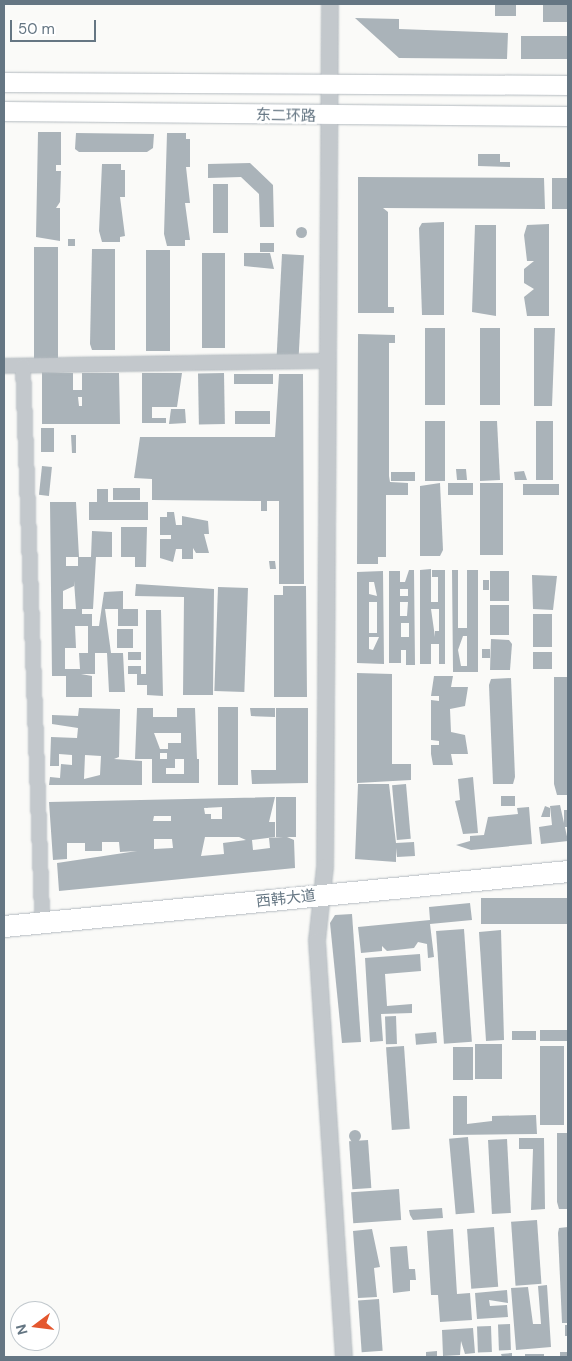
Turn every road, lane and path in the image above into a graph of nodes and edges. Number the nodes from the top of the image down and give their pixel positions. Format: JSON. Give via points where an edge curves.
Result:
{"nodes":[{"id":1,"x":330,"y":4,"type":"edge"},
{"id":2,"x":4,"y":82,"type":"edge"},
{"id":3,"x":331,"y":83,"type":"junction"},
{"id":4,"x":568,"y":85,"type":"edge"},
{"id":5,"x":4,"y":112,"type":"edge"},
{"id":6,"x":568,"y":116,"type":"edge"},
{"id":7,"x":331,"y":118,"type":"junction"},
{"id":8,"x":330,"y":361,"type":"junction"},
{"id":9,"x":4,"y":366,"type":"edge"},
{"id":10,"x":24,"y":366,"type":"junction"},
{"id":11,"x":568,"y":862,"type":"edge"},
{"id":12,"x":568,"y":871,"type":"edge"},
{"id":13,"x":321,"y":891,"type":"junction"},
{"id":14,"x":42,"y":913,"type":"junction"},
{"id":15,"x":4,"y":917,"type":"edge"},
{"id":16,"x":4,"y":926,"type":"edge"},
{"id":17,"x":344,"y":1357,"type":"edge"}],
"edges":[{"from":1,"to":3,"type":"street"},
{"from":2,"to":3,"type":"main road"},
{"from":3,"to":4,"type":"main road"},
{"from":3,"to":7,"type":"street"},
{"from":5,"to":7,"type":"main road","name":"东二环路"},
{"from":6,"to":7,"type":"main road","name":"东二环路"},
{"from":7,"to":8,"type":"street"},
{"from":8,"to":10,"type":"street"},
{"from":8,"to":13,"type":"street","via":[[325,867]]},
{"from":9,"to":10,"type":"street"},
{"from":10,"to":14,"type":"street"},
{"from":11,"to":13,"type":"main road","name":"西韩大道"},
{"from":12,"to":13,"type":"main road","name":"西韩大道"},
{"from":13,"to":14,"type":"main road","name":"西韩大道"},
{"from":13,"to":16,"type":"main road","name":"西韩大道"},
{"from":13,"to":17,"type":"street","via":[[317,941]]},
{"from":14,"to":15,"type":"main road","name":"西韩大道"}]}
